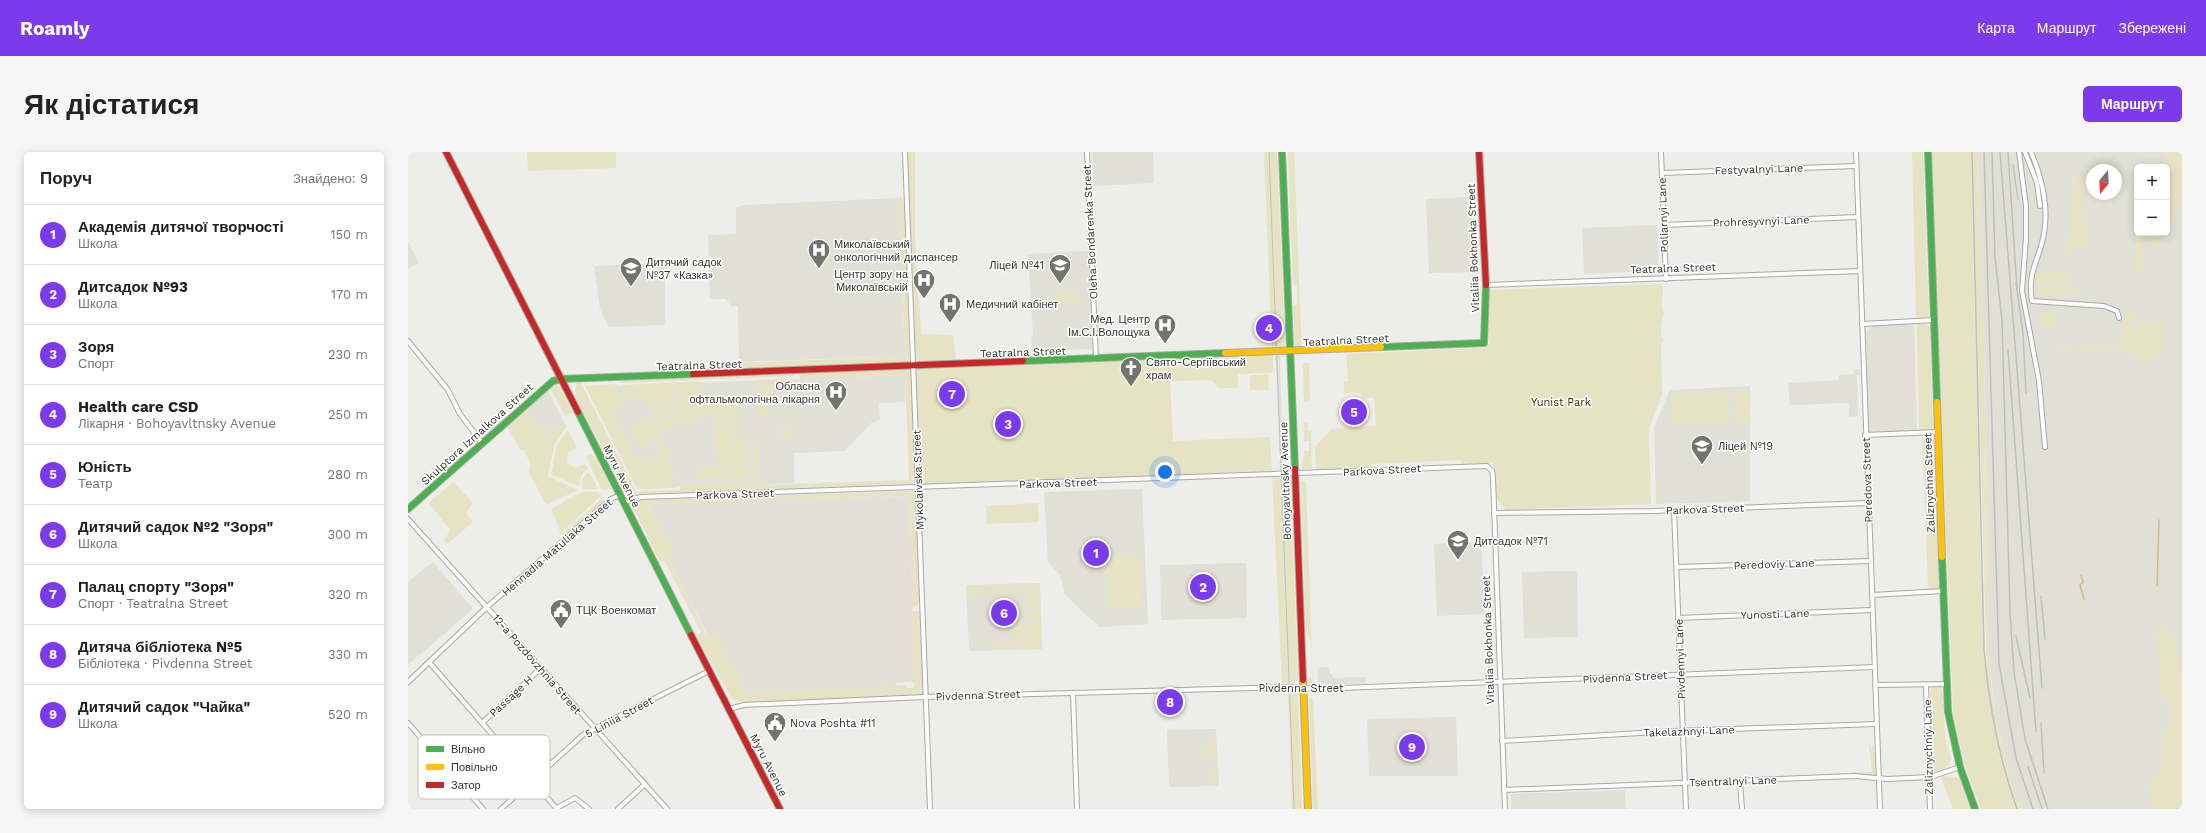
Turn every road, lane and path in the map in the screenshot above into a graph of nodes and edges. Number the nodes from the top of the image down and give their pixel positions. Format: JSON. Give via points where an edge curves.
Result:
{"nodes":[{"id":1,"x":446,"y":152,"type":"edge"},
{"id":2,"x":905,"y":152,"type":"edge"},
{"id":3,"x":1087,"y":152,"type":"edge"},
{"id":4,"x":1282,"y":152,"type":"edge"},
{"id":5,"x":1479,"y":152,"type":"edge"},
{"id":6,"x":1661,"y":152,"type":"edge"},
{"id":7,"x":1856,"y":152,"type":"edge"},
{"id":8,"x":1928,"y":152,"type":"edge"},
{"id":9,"x":2019,"y":152,"type":"edge"},
{"id":10,"x":2025,"y":152,"type":"edge"},
{"id":11,"x":2031,"y":152,"type":"edge"},
{"id":12,"x":1856,"y":166,"type":"junction"},
{"id":13,"x":1662,"y":173,"type":"junction"},
{"id":14,"x":2040,"y":206,"type":"dead end"},
{"id":15,"x":1858,"y":217,"type":"junction"},
{"id":16,"x":1664,"y":225,"type":"junction"},
{"id":17,"x":1860,"y":271,"type":"junction"},
{"id":18,"x":1666,"y":279,"type":"junction"},
{"id":19,"x":1486,"y":285,"type":"junction"},
{"id":20,"x":2119,"y":318,"type":"dead end"},
{"id":21,"x":1934,"y":320,"type":"junction"},
{"id":22,"x":1862,"y":324,"type":"junction"},
{"id":23,"x":408,"y":341,"type":"edge"},
{"id":24,"x":1484,"y":343,"type":"joint"},
{"id":25,"x":1290,"y":352,"type":"junction"},
{"id":26,"x":1096,"y":359,"type":"junction"},
{"id":27,"x":913,"y":366,"type":"junction"},
{"id":28,"x":561,"y":380,"type":"junction"},
{"id":29,"x":1938,"y":432,"type":"junction"},
{"id":30,"x":1866,"y":435,"type":"junction"},
{"id":31,"x":482,"y":443,"type":"junction"},
{"id":32,"x":2045,"y":447,"type":"dead end"},
{"id":33,"x":1492,"y":471,"type":"joint"},
{"id":34,"x":1295,"y":474,"type":"junction"},
{"id":35,"x":918,"y":488,"type":"junction"},
{"id":36,"x":620,"y":495,"type":"junction"},
{"id":37,"x":624,"y":503,"type":"junction"},
{"id":38,"x":1868,"y":503,"type":"junction"},
{"id":39,"x":408,"y":509,"type":"edge"},
{"id":40,"x":1674,"y":510,"type":"junction"},
{"id":41,"x":1494,"y":513,"type":"junction"},
{"id":42,"x":408,"y":519,"type":"edge"},
{"id":43,"x":1871,"y":561,"type":"junction"},
{"id":44,"x":1677,"y":566,"type":"junction"},
{"id":45,"x":1943,"y":591,"type":"junction"},
{"id":46,"x":1872,"y":594,"type":"junction"},
{"id":47,"x":487,"y":607,"type":"junction"},
{"id":48,"x":1872,"y":610,"type":"junction"},
{"id":49,"x":1678,"y":618,"type":"junction"},
{"id":50,"x":429,"y":662,"type":"junction"},
{"id":51,"x":1874,"y":667,"type":"junction"},
{"id":52,"x":541,"y":668,"type":"junction"},
{"id":53,"x":710,"y":671,"type":"junction"},
{"id":54,"x":1680,"y":674,"type":"junction"},
{"id":55,"x":408,"y":682,"type":"edge"},
{"id":56,"x":1500,"y":683,"type":"junction"},
{"id":57,"x":1947,"y":684,"type":"junction"},
{"id":58,"x":1875,"y":685,"type":"junction"},
{"id":59,"x":1926,"y":685,"type":"junction"},
{"id":60,"x":1303,"y":688,"type":"junction"},
{"id":61,"x":1073,"y":693,"type":"junction"},
{"id":62,"x":925,"y":697,"type":"junction"},
{"id":63,"x":729,"y":709,"type":"junction"},
{"id":64,"x":408,"y":723,"type":"edge"},
{"id":65,"x":482,"y":723,"type":"junction"},
{"id":66,"x":1876,"y":724,"type":"junction"},
{"id":67,"x":594,"y":729,"type":"junction"},
{"id":68,"x":1683,"y":731,"type":"junction"},
{"id":69,"x":418,"y":735,"type":"edge"},
{"id":70,"x":492,"y":735,"type":"edge"},
{"id":71,"x":1502,"y":741,"type":"junction"},
{"id":72,"x":550,"y":765,"type":"edge"},
{"id":73,"x":1960,"y":767,"type":"junction"},
{"id":74,"x":1930,"y":777,"type":"junction"},
{"id":75,"x":1878,"y":779,"type":"junction"},
{"id":76,"x":1740,"y":781,"type":"junction"},
{"id":77,"x":1685,"y":782,"type":"junction"},
{"id":78,"x":645,"y":784,"type":"junction"},
{"id":79,"x":1504,"y":790,"type":"junction"},
{"id":80,"x":474,"y":799,"type":"edge"},
{"id":81,"x":512,"y":799,"type":"edge"},
{"id":82,"x":548,"y":799,"type":"edge"},
{"id":83,"x":483,"y":809,"type":"edge"},
{"id":84,"x":501,"y":809,"type":"edge"},
{"id":85,"x":557,"y":809,"type":"edge"},
{"id":86,"x":589,"y":809,"type":"edge"},
{"id":87,"x":618,"y":809,"type":"edge"},
{"id":88,"x":667,"y":809,"type":"edge"},
{"id":89,"x":780,"y":809,"type":"edge"},
{"id":90,"x":930,"y":809,"type":"edge"},
{"id":91,"x":1077,"y":809,"type":"edge"},
{"id":92,"x":1308,"y":809,"type":"edge"},
{"id":93,"x":1505,"y":809,"type":"edge"},
{"id":94,"x":1686,"y":809,"type":"edge"},
{"id":95,"x":1742,"y":809,"type":"edge"},
{"id":96,"x":1880,"y":809,"type":"edge"},
{"id":97,"x":1930,"y":809,"type":"edge"},
{"id":98,"x":1975,"y":809,"type":"edge"}],
"edges":[{"from":1,"to":28,"type":"street","name":"Myru Avenue"},
{"from":2,"to":27,"type":"street","name":"Mykolaivska Street"},
{"from":3,"to":26,"type":"street","name":"Oleha Bondarenka Street"},
{"from":4,"to":25,"type":"street","name":"Bohoyavltnsky Avenue"},
{"from":5,"to":19,"type":"street","name":"Vitaliia Bokhonka Street"},
{"from":6,"to":13,"type":"street","name":"Poliarnyi Lane"},
{"from":7,"to":12,"type":"street","name":"Peredova Street"},
{"from":8,"to":21,"type":"street","name":"Zaliznychna Street"},
{"from":9,"to":32,"type":"street","via":[[2026,206],[2022,291],[2039,380]]},
{"from":10,"to":14,"type":"street","via":[[2037,183]]},
{"from":11,"to":20,"type":"street","via":[[2042,182],[2044,223],[2044,233],[2030,274],[2032,301],[2104,306],[2116,311]]},
{"from":12,"to":13,"type":"street","name":"Festyvalnyi Lane"},
{"from":12,"to":15,"type":"street","name":"Peredova Street"},
{"from":13,"to":16,"type":"street","name":"Poliarnyi Lane"},
{"from":15,"to":16,"type":"street","name":"Prohresyvnyi Lane"},
{"from":15,"to":17,"type":"street","name":"Peredova Street"},
{"from":16,"to":18,"type":"street","name":"Poliarnyi Lane"},
{"from":17,"to":18,"type":"street","name":"Teatralna Street"},
{"from":17,"to":22,"type":"street","name":"Peredova Street"},
{"from":18,"to":19,"type":"street","name":"Teatralna Street"},
{"from":19,"to":24,"type":"street","name":"Vitaliia Bokhonka Street"},
{"from":21,"to":22,"type":"street"},
{"from":21,"to":29,"type":"street","name":"Zaliznychna Street"},
{"from":22,"to":30,"type":"street","name":"Peredova Street"},
{"from":23,"to":31,"type":"street","via":[[448,390],[460,414]]},
{"from":24,"to":25,"type":"street","name":"Teatralna Street"},
{"from":25,"to":26,"type":"street","name":"Teatralna Street"},
{"from":25,"to":34,"type":"street","name":"Bohoyavltnsky Avenue"},
{"from":26,"to":27,"type":"street","name":"Teatralna Street"},
{"from":27,"to":28,"type":"street","name":"Teatralna Street"},
{"from":27,"to":35,"type":"street","name":"Mykolaivska Street"},
{"from":28,"to":31,"type":"street","name":"Skulptora Izmalkova Street","via":[[547,385]]},
{"from":28,"to":36,"type":"street","name":"Myru Avenue"},
{"from":29,"to":30,"type":"street"},
{"from":29,"to":45,"type":"street","name":"Zaliznychna Street"},
{"from":30,"to":38,"type":"street","name":"Peredova Street"},
{"from":31,"to":39,"type":"street","name":"Skulptora Izmalkova Street"},
{"from":33,"to":34,"type":"street","name":"Parkova Street","via":[[1483,466]]},
{"from":33,"to":41,"type":"street","name":"Vitaliia Bokhonka Street"},
{"from":34,"to":35,"type":"street","name":"Parkova Street"},
{"from":34,"to":60,"type":"street","name":"Bohoyavltnsky Avenue"},
{"from":35,"to":37,"type":"street","name":"Parkova Street","via":[[641,498]]},
{"from":35,"to":62,"type":"street","name":"Mykolaivska Street"},
{"from":36,"to":37,"type":"street","name":"Myru Avenue"},
{"from":36,"to":47,"type":"street","name":"Hennadia Matuliaka Street","via":[[611,499]]},
{"from":37,"to":53,"type":"street","name":"Myru Avenue"},
{"from":38,"to":40,"type":"street","name":"Parkova Street"},
{"from":38,"to":43,"type":"street","name":"Peredova Street"},
{"from":40,"to":41,"type":"street","name":"Parkova Street"},
{"from":40,"to":44,"type":"street","name":"Pivdennyi Lane"},
{"from":41,"to":56,"type":"street","name":"Vitaliia Bokhonka Street"},
{"from":42,"to":47,"type":"street","name":"12-a Pozdovzhnia Street"},
{"from":43,"to":44,"type":"street","name":"Peredoviy Lane"},
{"from":43,"to":46,"type":"street","name":"Peredova Street"},
{"from":44,"to":49,"type":"street","name":"Pivdennyi Lane"},
{"from":45,"to":46,"type":"street"},
{"from":45,"to":57,"type":"street","name":"Zaliznychna Street"},
{"from":46,"to":48,"type":"street","name":"Peredova Street"},
{"from":47,"to":50,"type":"street","name":"Hennadia Matuliaka Street"},
{"from":47,"to":52,"type":"street","name":"12-a Pozdovzhnia Street"},
{"from":48,"to":49,"type":"street","name":"Yunosti Lane"},
{"from":48,"to":51,"type":"street","name":"Peredova Street"},
{"from":49,"to":54,"type":"street","name":"Pivdennyi Lane"},
{"from":50,"to":55,"type":"street","name":"Hennadia Matuliaka Street"},
{"from":50,"to":65,"type":"street"},
{"from":51,"to":54,"type":"street","name":"Pivdenna Street"},
{"from":51,"to":58,"type":"street","name":"Peredova Street"},
{"from":52,"to":65,"type":"street","name":"Passage H"},
{"from":52,"to":67,"type":"street","name":"12-a Pozdovzhnia Street"},
{"from":53,"to":63,"type":"street","name":"Myru Avenue"},
{"from":53,"to":67,"type":"street","name":"5 Liniia Street"},
{"from":54,"to":56,"type":"street","name":"Pivdenna Street"},
{"from":54,"to":68,"type":"street","name":"Pivdennyi Lane"},
{"from":56,"to":60,"type":"street","name":"Pivdenna Street"},
{"from":56,"to":71,"type":"street","name":"Vitaliia Bokhonka Street"},
{"from":57,"to":59,"type":"street"},
{"from":57,"to":73,"type":"street","name":"Zaliznychna Street","via":[[1948,712]]},
{"from":58,"to":59,"type":"street"},
{"from":58,"to":66,"type":"street","name":"Peredova Street"},
{"from":59,"to":74,"type":"street","name":"Zaliznychniy Lane"},
{"from":60,"to":61,"type":"street","name":"Pivdenna Street"},
{"from":60,"to":92,"type":"street","name":"Bohoyavltnsky Avenue"},
{"from":61,"to":62,"type":"street","name":"Pivdenna Street"},
{"from":61,"to":91,"type":"street"},
{"from":62,"to":63,"type":"street","name":"Pivdenna Street","via":[[744,705]]},
{"from":62,"to":90,"type":"street","name":"Mykolaivska Street"},
{"from":63,"to":89,"type":"street","name":"Myru Avenue"},
{"from":64,"to":69,"type":"street"},
{"from":65,"to":70,"type":"street"},
{"from":66,"to":68,"type":"street","name":"Takelazhnyi Lane"},
{"from":66,"to":75,"type":"street","name":"Peredova Street"},
{"from":67,"to":72,"type":"street","name":"5 Liniia Street","via":[[584,734]]},
{"from":67,"to":78,"type":"street","name":"12-a Pozdovzhnia Street"},
{"from":68,"to":71,"type":"street","name":"Takelazhnyi Lane"},
{"from":68,"to":77,"type":"street","name":"Pivdennyi Lane"},
{"from":71,"to":79,"type":"street","name":"Vitaliia Bokhonka Street"},
{"from":73,"to":74,"type":"street","name":"Tsentralnyi Lane"},
{"from":73,"to":98,"type":"street","name":"Zaliznychna Street"},
{"from":74,"to":75,"type":"street","name":"Tsentralnyi Lane"},
{"from":74,"to":97,"type":"street","name":"Zaliznychniy Lane"},
{"from":75,"to":76,"type":"street","name":"Tsentralnyi Lane","via":[[1861,776]]},
{"from":75,"to":96,"type":"street","name":"Peredova Street"},
{"from":76,"to":77,"type":"street","name":"Tsentralnyi Lane"},
{"from":76,"to":95,"type":"street"},
{"from":77,"to":79,"type":"street","name":"Tsentralnyi Lane"},
{"from":77,"to":94,"type":"street","name":"Pivdennyi Lane"},
{"from":78,"to":87,"type":"street"},
{"from":78,"to":88,"type":"street","name":"12-a Pozdovzhnia Street"},
{"from":79,"to":93,"type":"street","name":"Vitaliia Bokhonka Street"},
{"from":80,"to":83,"type":"street"},
{"from":81,"to":84,"type":"street","name":"5 Liniia Street"},
{"from":82,"to":85,"type":"street"},
{"from":85,"to":86,"type":"street","via":[[575,798]]}]}
